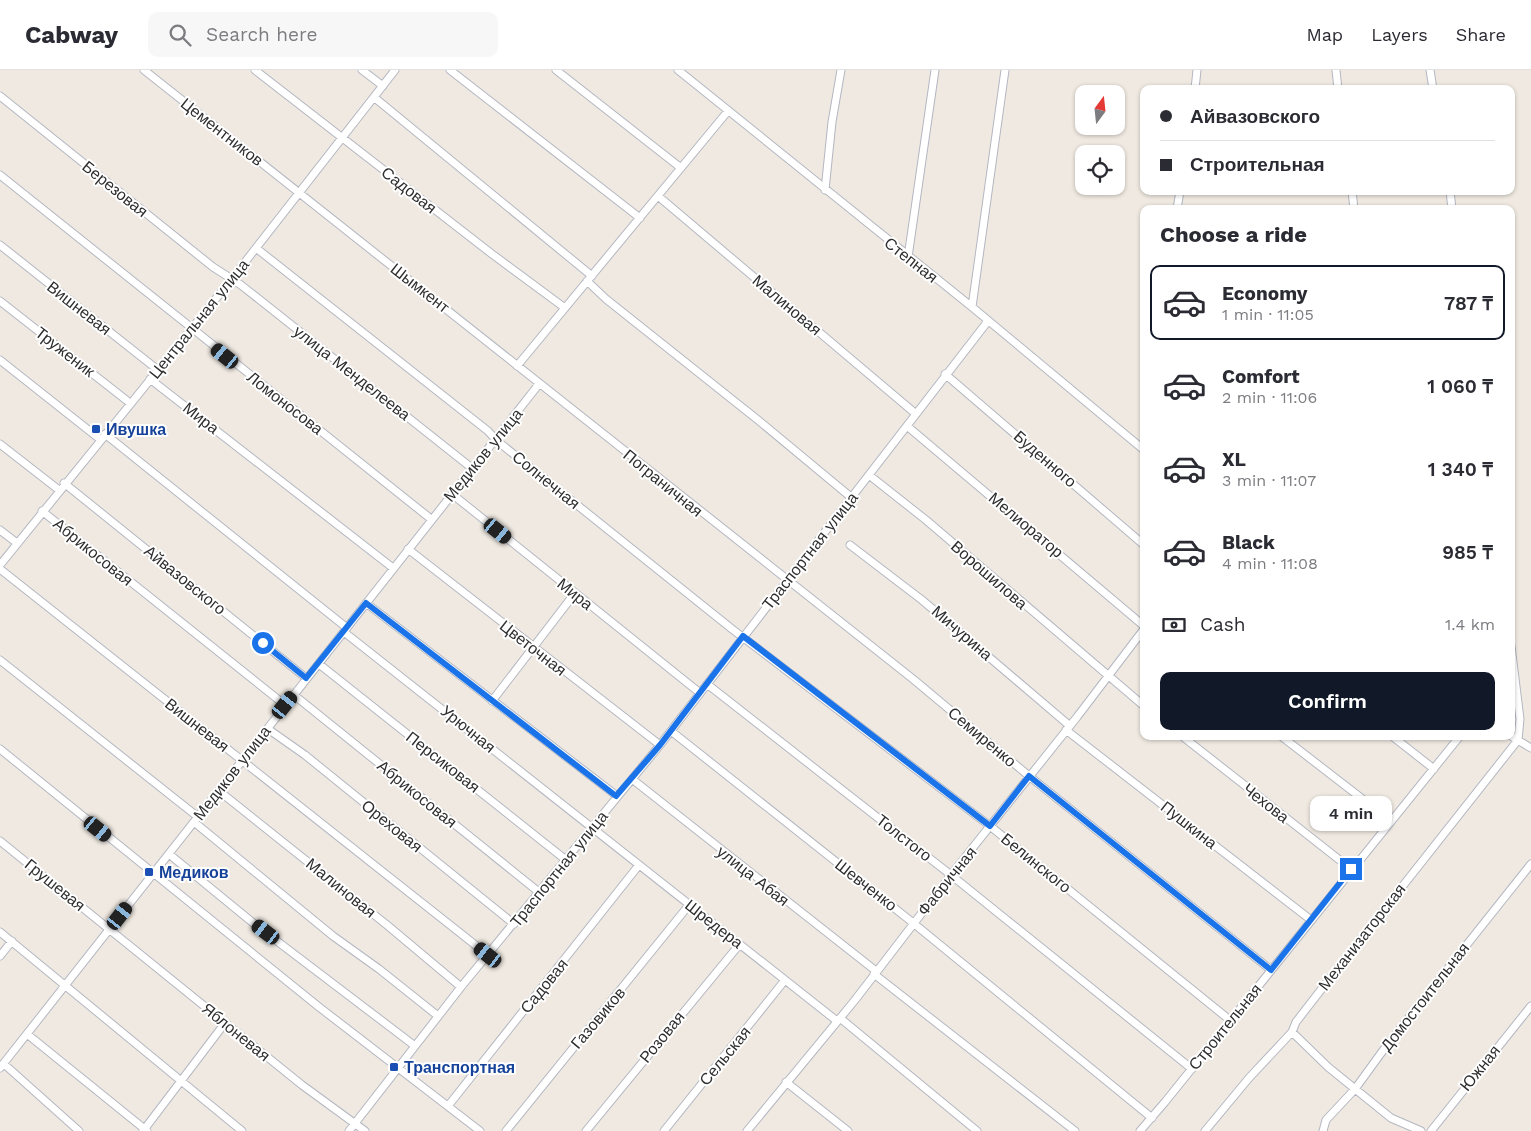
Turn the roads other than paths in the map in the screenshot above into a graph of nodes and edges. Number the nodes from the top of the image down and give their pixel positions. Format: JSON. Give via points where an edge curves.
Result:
{"nodes":[{"id":1,"x":144,"y":70,"type":"edge"},
{"id":2,"x":255,"y":70,"type":"edge"},
{"id":3,"x":362,"y":70,"type":"edge"},
{"id":4,"x":395,"y":70,"type":"edge"},
{"id":5,"x":450,"y":70,"type":"edge"},
{"id":6,"x":556,"y":70,"type":"edge"},
{"id":7,"x":678,"y":70,"type":"edge"},
{"id":8,"x":841,"y":70,"type":"edge"},
{"id":9,"x":935,"y":70,"type":"edge"},
{"id":10,"x":1005,"y":70,"type":"edge"},
{"id":11,"x":1198,"y":70,"type":"edge"},
{"id":12,"x":1336,"y":70,"type":"edge"},
{"id":13,"x":1430,"y":70,"type":"edge"},
{"id":14,"x":1196,"y":85,"type":"edge"},
{"id":15,"x":1338,"y":85,"type":"edge"},
{"id":16,"x":1432,"y":85,"type":"edge"},
{"id":17,"x":383,"y":86,"type":"junction"},
{"id":18,"x":0,"y":96,"type":"edge"},
{"id":19,"x":375,"y":98,"type":"junction"},
{"id":20,"x":728,"y":111,"type":"junction"},
{"id":21,"x":343,"y":139,"type":"junction"},
{"id":22,"x":681,"y":168,"type":"junction"},
{"id":23,"x":0,"y":174,"type":"edge"},
{"id":24,"x":825,"y":190,"type":"junction"},
{"id":25,"x":300,"y":194,"type":"junction"},
{"id":26,"x":658,"y":196,"type":"junction"},
{"id":27,"x":640,"y":218,"type":"junction"},
{"id":28,"x":0,"y":245,"type":"edge"},
{"id":29,"x":256,"y":248,"type":"junction"},
{"id":30,"x":908,"y":257,"type":"junction"},
{"id":31,"x":590,"y":279,"type":"junction"},
{"id":32,"x":231,"y":280,"type":"junction"},
{"id":33,"x":0,"y":301,"type":"edge"},
{"id":34,"x":972,"y":307,"type":"junction"},
{"id":35,"x":565,"y":308,"type":"junction"},
{"id":36,"x":988,"y":321,"type":"junction"},
{"id":37,"x":191,"y":327,"type":"junction"},
{"id":38,"x":0,"y":360,"type":"edge"},
{"id":39,"x":518,"y":366,"type":"junction"},
{"id":40,"x":158,"y":370,"type":"junction"},
{"id":41,"x":946,"y":374,"type":"junction"},
{"id":42,"x":150,"y":378,"type":"junction"},
{"id":43,"x":539,"y":384,"type":"junction"},
{"id":44,"x":130,"y":403,"type":"junction"},
{"id":45,"x":916,"y":414,"type":"junction"},
{"id":46,"x":907,"y":426,"type":"junction"},
{"id":47,"x":103,"y":437,"type":"junction"},
{"id":48,"x":496,"y":440,"type":"junction"},
{"id":49,"x":0,"y":444,"type":"edge"},
{"id":50,"x":1140,"y":447,"type":"edge"},
{"id":51,"x":472,"y":468,"type":"junction"},
{"id":52,"x":869,"y":475,"type":"junction"},
{"id":53,"x":64,"y":483,"type":"junction"},
{"id":54,"x":59,"y":490,"type":"junction"},
{"id":55,"x":452,"y":494,"type":"junction"},
{"id":56,"x":852,"y":498,"type":"junction"},
{"id":57,"x":42,"y":511,"type":"junction"},
{"id":58,"x":431,"y":519,"type":"junction"},
{"id":59,"x":0,"y":530,"type":"edge"},
{"id":60,"x":1140,"y":542,"type":"edge"},
{"id":61,"x":17,"y":543,"type":"junction"},
{"id":62,"x":850,"y":545,"type":"dead end"},
{"id":63,"x":408,"y":549,"type":"junction"},
{"id":64,"x":0,"y":565,"type":"edge"},
{"id":65,"x":393,"y":568,"type":"junction"},
{"id":66,"x":0,"y":569,"type":"edge"},
{"id":67,"x":786,"y":581,"type":"junction"},
{"id":68,"x":575,"y":593,"type":"junction"},
{"id":69,"x":366,"y":603,"type":"junction"},
{"id":70,"x":1140,"y":625,"type":"edge"},
{"id":71,"x":345,"y":630,"type":"junction"},
{"id":72,"x":1140,"y":633,"type":"edge"},
{"id":73,"x":743,"y":636,"type":"junction"},
{"id":74,"x":533,"y":648,"type":"junction"},
{"id":75,"x":0,"y":660,"type":"edge"},
{"id":76,"x":319,"y":664,"type":"junction"},
{"id":77,"x":1109,"y":675,"type":"junction"},
{"id":78,"x":306,"y":678,"type":"junction"},
{"id":79,"x":1515,"y":678,"type":"edge"},
{"id":80,"x":707,"y":684,"type":"junction"},
{"id":81,"x":700,"y":693,"type":"junction"},
{"id":82,"x":294,"y":695,"type":"junction"},
{"id":83,"x":492,"y":701,"type":"junction"},
{"id":84,"x":1140,"y":703,"type":"edge"},
{"id":85,"x":285,"y":705,"type":"junction"},
{"id":86,"x":268,"y":728,"type":"junction"},
{"id":87,"x":1068,"y":728,"type":"junction"},
{"id":88,"x":671,"y":731,"type":"junction"},
{"id":89,"x":1515,"y":738,"type":"edge"},
{"id":90,"x":1187,"y":740,"type":"edge"},
{"id":91,"x":1286,"y":740,"type":"edge"},
{"id":92,"x":1397,"y":740,"type":"edge"},
{"id":93,"x":1457,"y":740,"type":"edge"},
{"id":94,"x":1513,"y":740,"type":"edge"},
{"id":95,"x":660,"y":745,"type":"junction"},
{"id":96,"x":1531,"y":748,"type":"edge"},
{"id":97,"x":0,"y":749,"type":"edge"},
{"id":98,"x":242,"y":761,"type":"junction"},
{"id":99,"x":1434,"y":769,"type":"junction"},
{"id":100,"x":1029,"y":776,"type":"junction"},
{"id":101,"x":632,"y":779,"type":"junction"},
{"id":102,"x":218,"y":791,"type":"junction"},
{"id":103,"x":616,"y":796,"type":"junction"},
{"id":104,"x":196,"y":820,"type":"junction"},
{"id":105,"x":1390,"y":821,"type":"junction"},
{"id":106,"x":990,"y":826,"type":"junction"},
{"id":107,"x":591,"y":828,"type":"junction"},
{"id":108,"x":0,"y":842,"type":"edge"},
{"id":109,"x":169,"y":854,"type":"junction"},
{"id":110,"x":566,"y":860,"type":"junction"},
{"id":111,"x":1531,"y":864,"type":"edge"},
{"id":112,"x":639,"y":865,"type":"junction"},
{"id":113,"x":1351,"y":869,"type":"junction"},
{"id":114,"x":154,"y":874,"type":"junction"},
{"id":115,"x":951,"y":875,"type":"junction"},
{"id":116,"x":540,"y":893,"type":"junction"},
{"id":117,"x":689,"y":905,"type":"junction"},
{"id":118,"x":1311,"y":920,"type":"junction"},
{"id":119,"x":514,"y":924,"type":"junction"},
{"id":120,"x":913,"y":924,"type":"junction"},
{"id":121,"x":109,"y":930,"type":"junction"},
{"id":122,"x":0,"y":932,"type":"edge"},
{"id":123,"x":12,"y":941,"type":"junction"},
{"id":124,"x":739,"y":945,"type":"junction"},
{"id":125,"x":488,"y":955,"type":"junction"},
{"id":126,"x":0,"y":956,"type":"edge"},
{"id":127,"x":1271,"y":970,"type":"junction"},
{"id":128,"x":875,"y":973,"type":"junction"},
{"id":129,"x":785,"y":980,"type":"junction"},
{"id":130,"x":65,"y":985,"type":"junction"},
{"id":131,"x":461,"y":988,"type":"junction"},
{"id":132,"x":1531,"y":1006,"type":"edge"},
{"id":133,"x":438,"y":1016,"type":"junction"},
{"id":134,"x":838,"y":1019,"type":"junction"},
{"id":135,"x":1231,"y":1021,"type":"junction"},
{"id":136,"x":225,"y":1023,"type":"junction"},
{"id":137,"x":1292,"y":1032,"type":"junction"},
{"id":138,"x":27,"y":1034,"type":"junction"},
{"id":139,"x":415,"y":1046,"type":"junction"},
{"id":140,"x":2,"y":1066,"type":"edge"},
{"id":141,"x":397,"y":1068,"type":"junction"},
{"id":142,"x":1192,"y":1069,"type":"junction"},
{"id":143,"x":181,"y":1080,"type":"junction"},
{"id":144,"x":786,"y":1082,"type":"junction"},
{"id":145,"x":1355,"y":1089,"type":"junction"},
{"id":146,"x":448,"y":1106,"type":"junction"},
{"id":147,"x":1152,"y":1118,"type":"junction"},
{"id":148,"x":354,"y":1124,"type":"junction"},
{"id":149,"x":145,"y":1130,"type":"edge"},
{"id":150,"x":79,"y":1131,"type":"edge"},
{"id":151,"x":242,"y":1131,"type":"edge"},
{"id":152,"x":349,"y":1131,"type":"edge"},
{"id":153,"x":365,"y":1131,"type":"edge"},
{"id":154,"x":480,"y":1131,"type":"edge"},
{"id":155,"x":506,"y":1131,"type":"edge"},
{"id":156,"x":586,"y":1131,"type":"edge"},
{"id":157,"x":664,"y":1131,"type":"edge"},
{"id":158,"x":747,"y":1131,"type":"edge"},
{"id":159,"x":848,"y":1131,"type":"edge"},
{"id":160,"x":977,"y":1131,"type":"edge"},
{"id":161,"x":1075,"y":1131,"type":"edge"},
{"id":162,"x":1140,"y":1131,"type":"edge"},
{"id":163,"x":1205,"y":1131,"type":"edge"},
{"id":164,"x":1323,"y":1131,"type":"edge"},
{"id":165,"x":1421,"y":1131,"type":"edge"},
{"id":166,"x":1430,"y":1131,"type":"edge"}],
"edges":[{"from":1,"to":25,"type":"street","name":"Цементников"},
{"from":2,"to":21,"type":"street","name":"Садовая"},
{"from":3,"to":17,"type":"street"},
{"from":4,"to":17,"type":"street","name":"Центральная улица"},
{"from":5,"to":27,"type":"street"},
{"from":6,"to":22,"type":"street"},
{"from":7,"to":20,"type":"street","name":"Степная"},
{"from":8,"to":24,"type":"street"},
{"from":9,"to":30,"type":"street"},
{"from":10,"to":34,"type":"street"},
{"from":11,"to":14,"type":"street"},
{"from":12,"to":15,"type":"street"},
{"from":13,"to":16,"type":"street"},
{"from":17,"to":19,"type":"street","name":"Центральная улица"},
{"from":18,"to":32,"type":"street","name":"Березовая"},
{"from":19,"to":21,"type":"street","name":"Центральная улица"},
{"from":19,"to":31,"type":"street"},
{"from":20,"to":22,"type":"street"},
{"from":20,"to":24,"type":"street","name":"Степная"},
{"from":21,"to":25,"type":"street","name":"Центральная улица"},
{"from":21,"to":35,"type":"street","name":"Садовая"},
{"from":22,"to":26,"type":"street"},
{"from":23,"to":37,"type":"street","name":"Ломоносова"},
{"from":24,"to":30,"type":"street","name":"Степная"},
{"from":25,"to":29,"type":"street","name":"Центральная улица"},
{"from":25,"to":39,"type":"street","name":"Шымкент"},
{"from":26,"to":27,"type":"street"},
{"from":26,"to":45,"type":"street","name":"Малиновая"},
{"from":27,"to":31,"type":"street"},
{"from":28,"to":40,"type":"street","name":"Вишневая"},
{"from":29,"to":32,"type":"street","name":"Центральная улица"},
{"from":29,"to":48,"type":"street","name":"Солнечная"},
{"from":30,"to":34,"type":"street","name":"Степная"},
{"from":31,"to":35,"type":"street"},
{"from":31,"to":56,"type":"street","via":[[606,299]]},
{"from":32,"to":37,"type":"street","name":"Центральная улица"},
{"from":32,"to":51,"type":"street","name":"улица Менделеева"},
{"from":33,"to":44,"type":"street","name":"Труженик"},
{"from":34,"to":36,"type":"street","name":"Степная"},
{"from":35,"to":39,"type":"street"},
{"from":36,"to":41,"type":"street","name":"Траспортная улица"},
{"from":36,"to":50,"type":"street","name":"Степная"},
{"from":37,"to":40,"type":"street","name":"Центральная улица"},
{"from":37,"to":58,"type":"street","name":"Ломоносова"},
{"from":38,"to":47,"type":"street"},
{"from":39,"to":43,"type":"street","name":"Шымкент"},
{"from":40,"to":42,"type":"street","name":"Центральная улица"},
{"from":41,"to":45,"type":"street","name":"Траспортная улица"},
{"from":41,"to":60,"type":"street","name":"Буденного"},
{"from":42,"to":44,"type":"street","name":"Центральная улица"},
{"from":42,"to":65,"type":"street","name":"Мира"},
{"from":43,"to":48,"type":"street","name":"Медиков улица"},
{"from":43,"to":67,"type":"street","name":"Пограничная"},
{"from":44,"to":47,"type":"street","name":"Центральная улица"},
{"from":45,"to":46,"type":"street","name":"Траспортная улица"},
{"from":46,"to":52,"type":"street","name":"Траспортная улица"},
{"from":46,"to":70,"type":"street","name":"Мелиоратор"},
{"from":47,"to":53,"type":"street","name":"Центральная улица"},
{"from":47,"to":71,"type":"street"},
{"from":48,"to":51,"type":"street","name":"Медиков улица"},
{"from":48,"to":73,"type":"street","name":"Солнечная"},
{"from":49,"to":54,"type":"street"},
{"from":51,"to":55,"type":"street","name":"Медиков улица"},
{"from":52,"to":56,"type":"street","name":"Траспортная улица"},
{"from":52,"to":77,"type":"street","name":"Ворошилова"},
{"from":53,"to":54,"type":"street","name":"Центральная улица"},
{"from":53,"to":78,"type":"street","name":"Айвазовского"},
{"from":54,"to":57,"type":"street","name":"Центральная улица"},
{"from":55,"to":58,"type":"street","name":"Медиков улица"},
{"from":55,"to":68,"type":"street","name":"Мира"},
{"from":56,"to":67,"type":"street","name":"Траспортная улица"},
{"from":57,"to":61,"type":"street","name":"Центральная улица"},
{"from":57,"to":85,"type":"street","name":"Абрикосовая"},
{"from":58,"to":63,"type":"street","name":"Медиков улица"},
{"from":59,"to":61,"type":"street"},
{"from":61,"to":64,"type":"street","name":"Центральная улица"},
{"from":62,"to":87,"type":"street","name":"Мичурина","via":[[922,600]]},
{"from":63,"to":65,"type":"street","name":"Медиков улица"},
{"from":63,"to":74,"type":"street","name":"Цветочная"},
{"from":65,"to":69,"type":"street","name":"Медиков улица"},
{"from":66,"to":98,"type":"street","name":"Вишневая"},
{"from":67,"to":73,"type":"street","name":"Траспортная улица"},
{"from":67,"to":100,"type":"street","name":"Семиренко","via":[[913,679]]},
{"from":68,"to":74,"type":"street"},
{"from":68,"to":81,"type":"street","name":"Мира"},
{"from":69,"to":71,"type":"street","name":"Медиков улица"},
{"from":69,"to":83,"type":"street"},
{"from":71,"to":76,"type":"street","name":"Медиков улица"},
{"from":71,"to":107,"type":"street","name":"Урючная"},
{"from":72,"to":77,"type":"street","name":"Фабричная"},
{"from":73,"to":80,"type":"street","name":"Траспортная улица"},
{"from":73,"to":106,"type":"street","name":"Белинского"},
{"from":74,"to":83,"type":"street"},
{"from":74,"to":95,"type":"street","name":"Цветочная"},
{"from":75,"to":104,"type":"street"},
{"from":76,"to":78,"type":"street","name":"Медиков улица"},
{"from":76,"to":110,"type":"street","name":"Персиковая"},
{"from":77,"to":84,"type":"street"},
{"from":77,"to":87,"type":"street","name":"Фабричная"},
{"from":78,"to":82,"type":"street","name":"Медиков улица"},
{"from":79,"to":89,"type":"street","via":[[1520,719]]},
{"from":80,"to":81,"type":"street","name":"Траспортная улица"},
{"from":80,"to":115,"type":"street","name":"Толстого"},
{"from":81,"to":88,"type":"street","name":"Траспортная улица"},
{"from":82,"to":85,"type":"street","name":"Медиков улица"},
{"from":82,"to":116,"type":"street","name":"Абрикосовая"},
{"from":83,"to":103,"type":"street"},
{"from":85,"to":86,"type":"street","name":"Медиков улица"},
{"from":86,"to":98,"type":"street","name":"Медиков улица"},
{"from":86,"to":119,"type":"street","name":"Ореховая"},
{"from":87,"to":100,"type":"street","name":"Фабричная"},
{"from":87,"to":118,"type":"street","name":"Пушкина"},
{"from":88,"to":95,"type":"street","name":"Траспортная улица"},
{"from":88,"to":120,"type":"street","name":"Шевченко"},
{"from":89,"to":96,"type":"street"},
{"from":90,"to":113,"type":"street","name":"Чехова"},
{"from":91,"to":105,"type":"street"},
{"from":92,"to":99,"type":"street"},
{"from":93,"to":99,"type":"street","name":"Строительная"},
{"from":94,"to":137,"type":"street","name":"Механизаторская","via":[[1296,1022]]},
{"from":95,"to":101,"type":"street","name":"Траспортная улица"},
{"from":97,"to":114,"type":"street"},
{"from":98,"to":102,"type":"street","name":"Медиков улица"},
{"from":98,"to":125,"type":"street","name":"Вишневая"},
{"from":99,"to":105,"type":"street","name":"Строительная"},
{"from":100,"to":106,"type":"street","name":"Фабричная"},
{"from":100,"to":127,"type":"street","name":"Семиренко"},
{"from":101,"to":103,"type":"street","name":"Траспортная улица"},
{"from":101,"to":128,"type":"street","name":"улица Абая"},
{"from":102,"to":104,"type":"street","name":"Медиков улица"},
{"from":102,"to":131,"type":"street","name":"Малиновая"},
{"from":103,"to":107,"type":"street","name":"Траспортная улица"},
{"from":104,"to":109,"type":"street","name":"Медиков улица"},
{"from":104,"to":133,"type":"street","via":[[333,936]]},
{"from":105,"to":113,"type":"street","name":"Строительная"},
{"from":106,"to":115,"type":"street","name":"Фабричная"},
{"from":106,"to":135,"type":"street","name":"Белинского"},
{"from":107,"to":110,"type":"street","name":"Траспортная улица"},
{"from":107,"to":112,"type":"street","name":"Шредера"},
{"from":108,"to":121,"type":"street","name":"Грушевая"},
{"from":109,"to":114,"type":"street","name":"Медиков улица"},
{"from":109,"to":139,"type":"street","via":[[252,922]]},
{"from":110,"to":116,"type":"street","name":"Траспортная улица"},
{"from":111,"to":145,"type":"street","name":"Домостоительная","via":[[1387,1044]]},
{"from":112,"to":117,"type":"street","name":"Шредера"},
{"from":112,"to":146,"type":"street","name":"Садовая"},
{"from":113,"to":118,"type":"street","name":"Строительная"},
{"from":114,"to":121,"type":"street","name":"Медиков улица"},
{"from":114,"to":141,"type":"street"},
{"from":115,"to":120,"type":"street","name":"Фабричная"},
{"from":115,"to":142,"type":"street","name":"Толстого"},
{"from":116,"to":119,"type":"street","name":"Траспортная улица"},
{"from":117,"to":124,"type":"street","name":"Шредера"},
{"from":117,"to":155,"type":"street","name":"Газовиков"},
{"from":118,"to":127,"type":"street","name":"Строительная"},
{"from":119,"to":125,"type":"street","name":"Траспортная улица"},
{"from":120,"to":128,"type":"street","name":"Фабричная"},
{"from":120,"to":147,"type":"street","name":"Шевченко"},
{"from":121,"to":130,"type":"street","name":"Медиков улица"},
{"from":121,"to":136,"type":"street","name":"Яблоневая"},
{"from":122,"to":123,"type":"street"},
{"from":123,"to":126,"type":"street"},
{"from":123,"to":130,"type":"street"},
{"from":124,"to":129,"type":"street","name":"Шредера"},
{"from":124,"to":156,"type":"street","name":"Розовая"},
{"from":125,"to":131,"type":"street","name":"Траспортная улица"},
{"from":127,"to":135,"type":"street","name":"Строительная"},
{"from":128,"to":134,"type":"street","name":"Фабричная"},
{"from":128,"to":161,"type":"street","name":"улица Абая"},
{"from":129,"to":134,"type":"street","name":"Шредера"},
{"from":129,"to":157,"type":"street","name":"Сельская"},
{"from":130,"to":138,"type":"street","name":"Медиков улица"},
{"from":130,"to":143,"type":"street"},
{"from":131,"to":133,"type":"street","name":"Траспортная улица"},
{"from":132,"to":166,"type":"street","name":"Южная"},
{"from":133,"to":139,"type":"street","name":"Траспортная улица"},
{"from":134,"to":144,"type":"street","name":"Фабричная"},
{"from":134,"to":160,"type":"street","name":"Шредера"},
{"from":135,"to":142,"type":"street","name":"Строительная"},
{"from":136,"to":143,"type":"street"},
{"from":136,"to":148,"type":"street","name":"Яблоневая"},
{"from":137,"to":145,"type":"street"},
{"from":137,"to":163,"type":"street","name":"Механизаторская"},
{"from":138,"to":140,"type":"street","name":"Медиков улица"},
{"from":138,"to":149,"type":"street"},
{"from":139,"to":141,"type":"street","name":"Траспортная улица"},
{"from":140,"to":150,"type":"street"},
{"from":141,"to":146,"type":"street"},
{"from":141,"to":148,"type":"street","name":"Траспортная улица"},
{"from":142,"to":147,"type":"street","name":"Строительная"},
{"from":143,"to":149,"type":"street"},
{"from":143,"to":151,"type":"street"},
{"from":144,"to":158,"type":"street","name":"Фабричная"},
{"from":144,"to":159,"type":"street"},
{"from":145,"to":164,"type":"street","name":"Домостоительная","via":[[1326,1120]]},
{"from":145,"to":165,"type":"street","via":[[1391,1118]]},
{"from":146,"to":154,"type":"street"},
{"from":147,"to":162,"type":"street","name":"Строительная"},
{"from":148,"to":152,"type":"street","name":"Траспортная улица"},
{"from":148,"to":153,"type":"street","name":"Яблоневая"}]}
